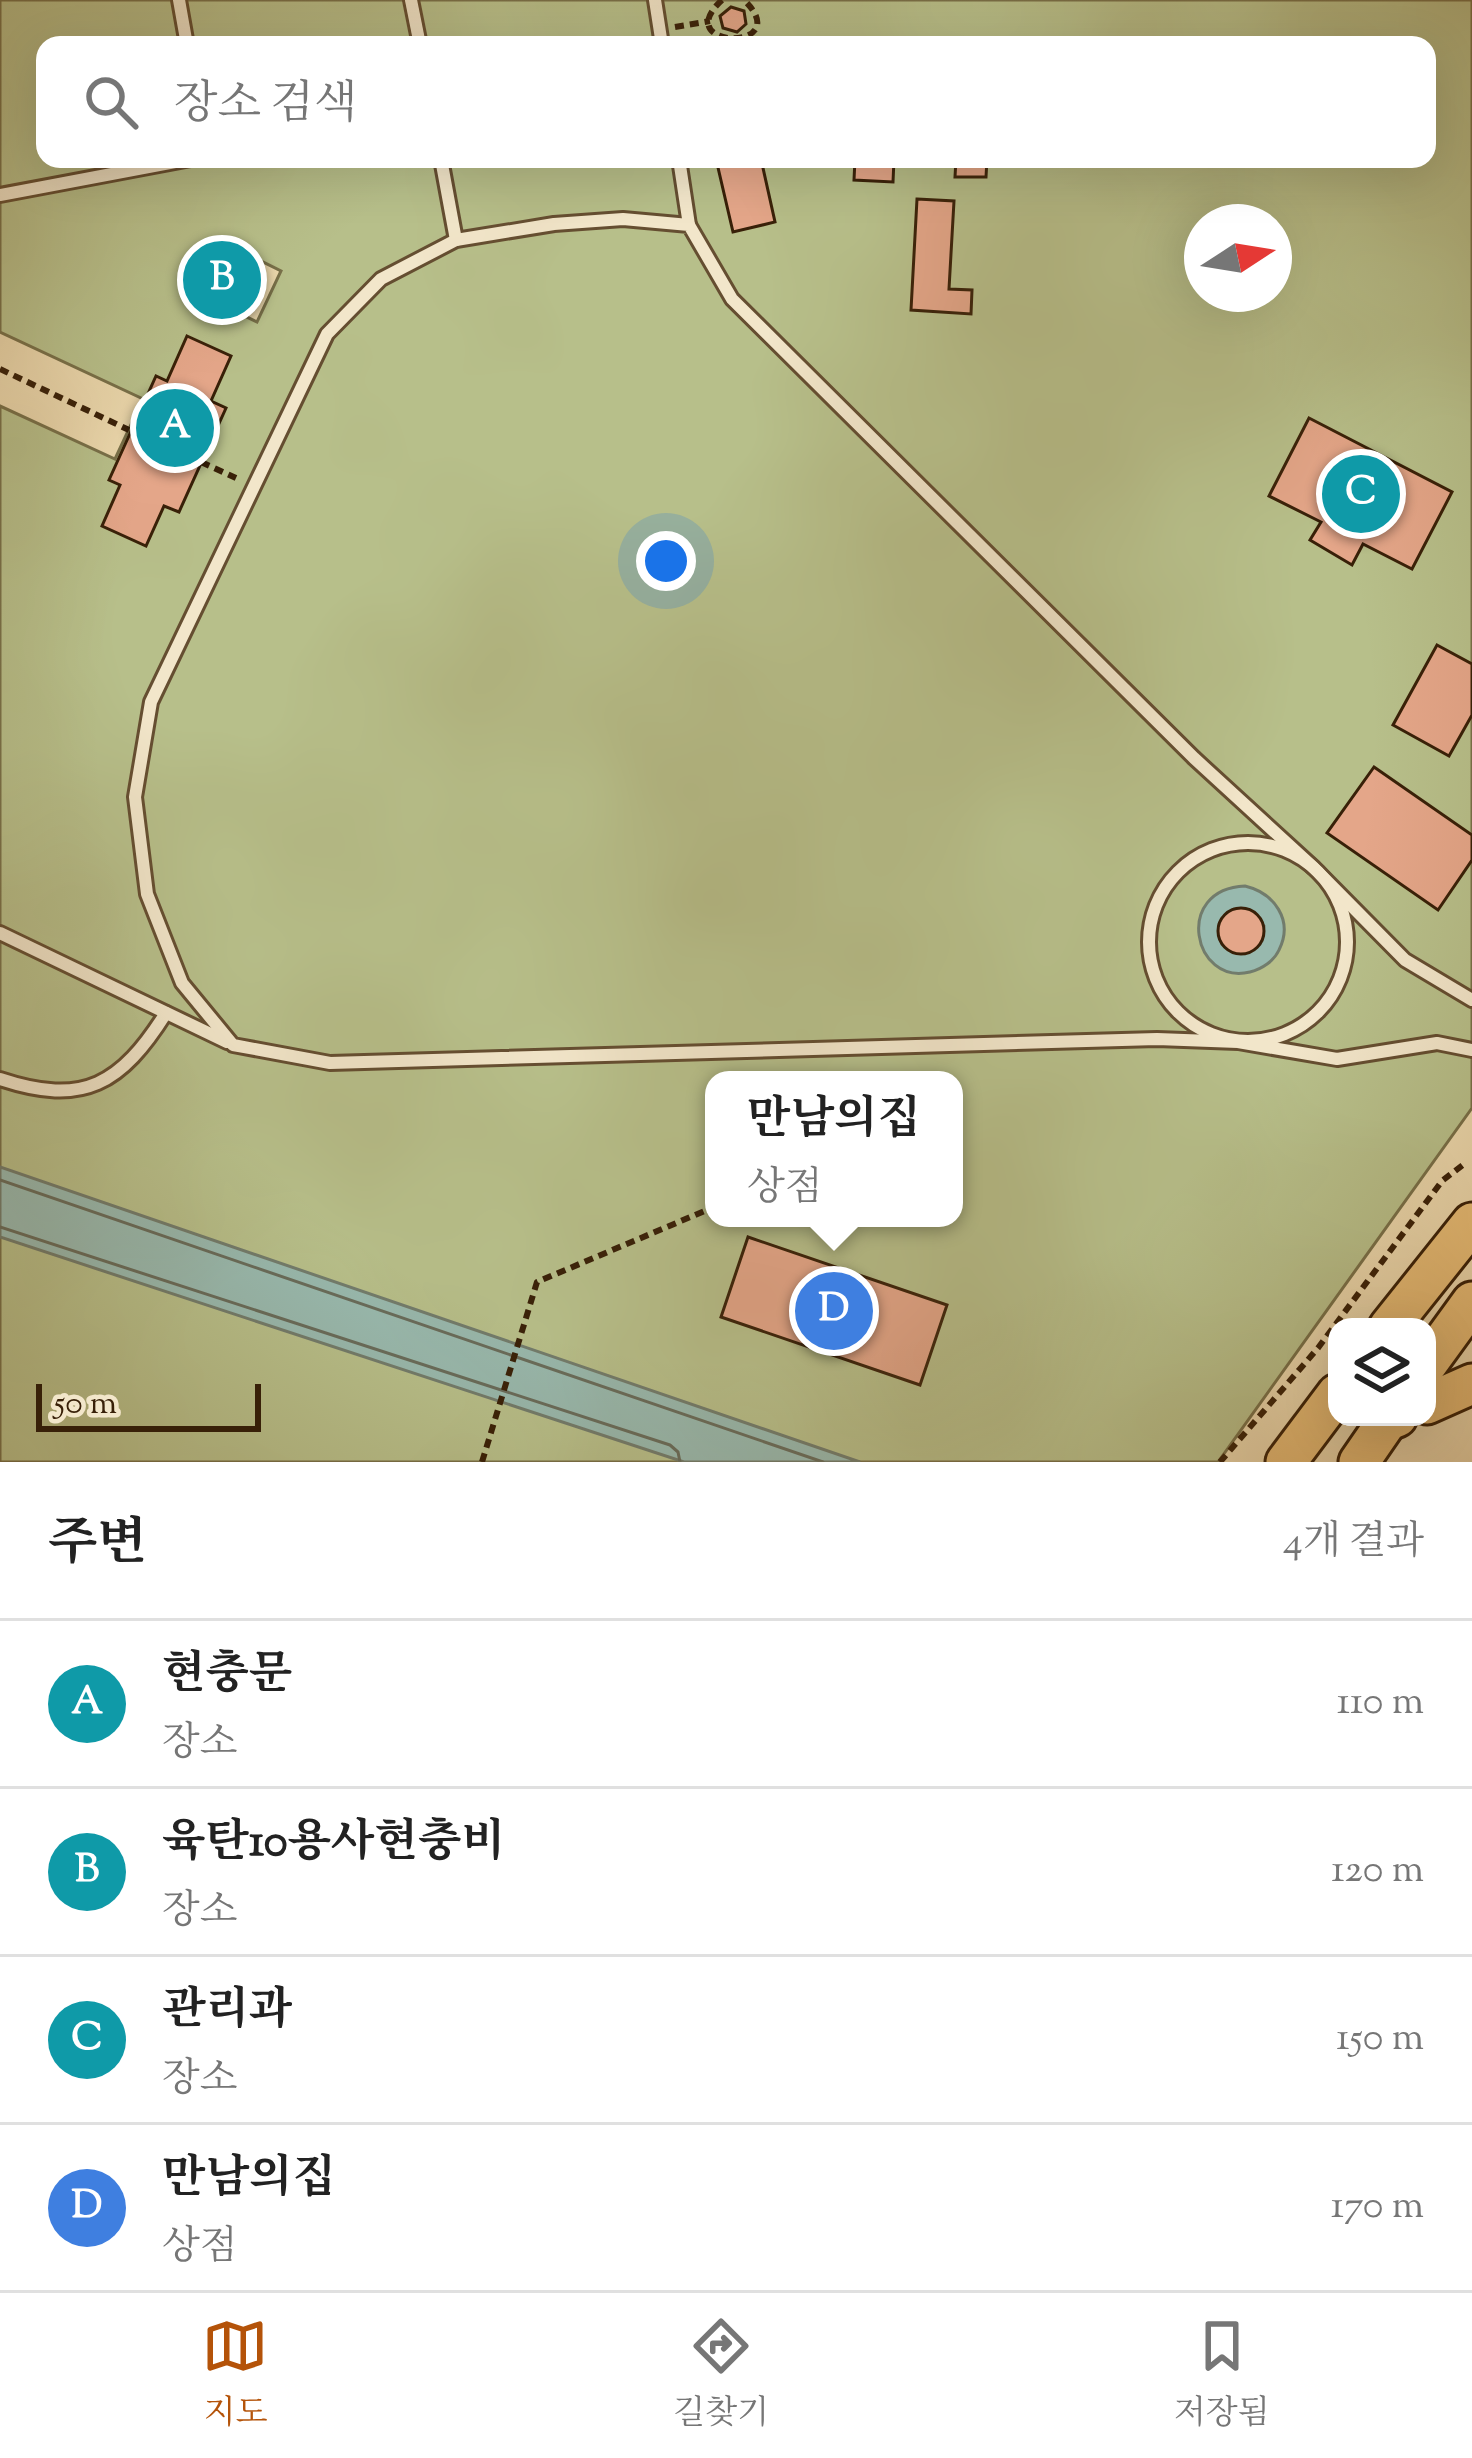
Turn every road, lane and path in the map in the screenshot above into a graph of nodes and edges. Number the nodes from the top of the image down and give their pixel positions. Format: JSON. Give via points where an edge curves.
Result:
{"nodes":[{"id":1,"x":179,"y":0,"type":"edge"},
{"id":2,"x":411,"y":0,"type":"edge"},
{"id":3,"x":656,"y":0,"type":"edge"},
{"id":4,"x":722,"y":0,"type":"edge"},
{"id":5,"x":744,"y":0,"type":"edge"},
{"id":6,"x":711,"y":21,"type":"junction"},
{"id":7,"x":660,"y":29,"type":"junction"},
{"id":8,"x":185,"y":36,"type":"edge"},
{"id":9,"x":418,"y":36,"type":"edge"},
{"id":10,"x":661,"y":36,"type":"edge"},
{"id":11,"x":721,"y":36,"type":"edge"},
{"id":12,"x":746,"y":36,"type":"edge"},
{"id":13,"x":143,"y":168,"type":"edge"},
{"id":14,"x":443,"y":168,"type":"edge"},
{"id":15,"x":680,"y":168,"type":"edge"},
{"id":16,"x":0,"y":195,"type":"edge"},
{"id":17,"x":689,"y":225,"type":"junction"},
{"id":18,"x":456,"y":240,"type":"junction"},
{"id":19,"x":0,"y":369,"type":"edge"},
{"id":20,"x":130,"y":430,"type":"dead end"},
{"id":21,"x":202,"y":462,"type":"dead end"},
{"id":22,"x":254,"y":486,"type":"junction"},
{"id":23,"x":1314,"y":868,"type":"junction"},
{"id":24,"x":0,"y":933,"type":"edge"},
{"id":25,"x":1472,"y":1000,"type":"edge"},
{"id":26,"x":166,"y":1013,"type":"junction"},
{"id":27,"x":1238,"y":1042,"type":"junction"},
{"id":28,"x":233,"y":1046,"type":"junction"},
{"id":29,"x":1472,"y":1050,"type":"edge"},
{"id":30,"x":0,"y":1079,"type":"edge"},
{"id":31,"x":1464,"y":1164,"type":"dead end"},
{"id":32,"x":705,"y":1211,"type":"edge"},
{"id":33,"x":1472,"y":1223,"type":"edge"},
{"id":34,"x":1472,"y":1302,"type":"edge"},
{"id":35,"x":1396,"y":1318,"type":"edge"},
{"id":36,"x":1436,"y":1352,"type":"edge"},
{"id":37,"x":1472,"y":1384,"type":"edge"},
{"id":38,"x":1436,"y":1400,"type":"edge"},
{"id":39,"x":1328,"y":1406,"type":"edge"},
{"id":40,"x":1385,"y":1426,"type":"edge"},
{"id":41,"x":482,"y":1462,"type":"edge"},
{"id":42,"x":1220,"y":1462,"type":"edge"},
{"id":43,"x":1286,"y":1462,"type":"edge"},
{"id":44,"x":1359,"y":1462,"type":"edge"}],
"edges":[{"from":1,"to":8,"type":"lane"},
{"from":2,"to":9,"type":"lane"},
{"from":3,"to":7,"type":"lane"},
{"from":4,"to":6,"type":"path"},
{"from":5,"to":12,"type":"path","via":[[755,20]]},
{"from":6,"to":7,"type":"path"},
{"from":6,"to":11,"type":"path"},
{"from":7,"to":10,"type":"lane"},
{"from":13,"to":16,"type":"lane"},
{"from":14,"to":18,"type":"lane"},
{"from":15,"to":17,"type":"lane"},
{"from":17,"to":18,"type":"lane","via":[[623,219]]},
{"from":17,"to":23,"type":"lane","via":[[732,299]]},
{"from":18,"to":22,"type":"lane","via":[[381,279],[327,334]]},
{"from":19,"to":20,"type":"path"},
{"from":21,"to":22,"type":"path"},
{"from":22,"to":28,"type":"lane","via":[[151,702],[136,797],[147,894],[182,983]]},
{"from":23,"to":25,"type":"lane","via":[[1405,961]]},
{"from":23,"to":27,"type":"lane","via":[[1345,922],[1339,983],[1298,1029]]},
{"from":23,"to":27,"type":"lane","via":[[1286,850],[1219,847],[1188,862],[1151,918],[1153,969],[1177,1013],[1205,1033]]},
{"from":24,"to":26,"type":"lane"},
{"from":26,"to":28,"type":"lane"},
{"from":26,"to":30,"type":"lane","via":[[140,1053],[110,1077],[75,1090]]},
{"from":27,"to":28,"type":"lane","via":[[330,1063]]},
{"from":27,"to":29,"type":"lane","via":[[1337,1059],[1437,1043]]},
{"from":31,"to":42,"type":"path","via":[[1442,1181],[1318,1348]]},
{"from":32,"to":41,"type":"path","via":[[537,1282]]},
{"from":33,"to":35,"type":"main road"},
{"from":34,"to":36,"type":"main road"},
{"from":37,"to":38,"type":"main road"},
{"from":39,"to":43,"type":"main road"},
{"from":40,"to":44,"type":"main road"}]}
